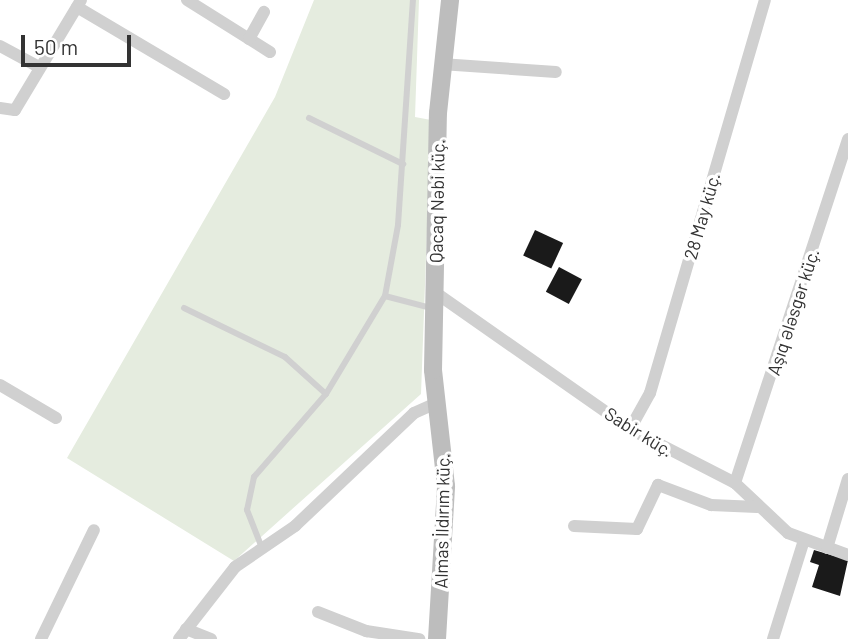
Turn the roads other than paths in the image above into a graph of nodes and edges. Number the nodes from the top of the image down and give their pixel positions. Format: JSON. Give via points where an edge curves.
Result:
{"nodes":[{"id":1,"x":187,"y":0,"type":"edge"},
{"id":2,"x":413,"y":0,"type":"edge"},
{"id":3,"x":450,"y":0,"type":"edge"},
{"id":4,"x":765,"y":0,"type":"edge"},
{"id":5,"x":79,"y":3,"type":"edge"},
{"id":6,"x":264,"y":12,"type":"dead end"},
{"id":7,"x":249,"y":39,"type":"junction"},
{"id":8,"x":0,"y":46,"type":"edge"},
{"id":9,"x":270,"y":52,"type":"dead end"},
{"id":10,"x":441,"y":64,"type":"junction"},
{"id":11,"x":39,"y":67,"type":"junction"},
{"id":12,"x":556,"y":72,"type":"dead end"},
{"id":13,"x":224,"y":94,"type":"dead end"},
{"id":14,"x":0,"y":108,"type":"edge"},
{"id":15,"x":309,"y":118,"type":"dead end"},
{"id":16,"x":848,"y":139,"type":"edge"},
{"id":17,"x":402,"y":164,"type":"junction"},
{"id":18,"x":385,"y":296,"type":"junction"},
{"id":19,"x":436,"y":301,"type":"junction"},
{"id":20,"x":184,"y":308,"type":"dead end"},
{"id":21,"x":0,"y":385,"type":"edge"},
{"id":22,"x":326,"y":394,"type":"junction"},
{"id":23,"x":436,"y":403,"type":"junction"},
{"id":24,"x":56,"y":418,"type":"dead end"},
{"id":25,"x":630,"y":429,"type":"junction"},
{"id":26,"x":848,"y":479,"type":"edge"},
{"id":27,"x":735,"y":483,"type":"junction"},
{"id":28,"x":757,"y":507,"type":"junction"},
{"id":29,"x":574,"y":526,"type":"dead end"},
{"id":30,"x":94,"y":530,"type":"dead end"},
{"id":31,"x":804,"y":540,"type":"junction"},
{"id":32,"x":827,"y":548,"type":"junction"},
{"id":33,"x":263,"y":550,"type":"junction"},
{"id":34,"x":848,"y":555,"type":"edge"},
{"id":35,"x":318,"y":612,"type":"dead end"},
{"id":36,"x":183,"y":634,"type":"edge"},
{"id":37,"x":41,"y":639,"type":"edge"},
{"id":38,"x":211,"y":639,"type":"edge"},
{"id":39,"x":419,"y":639,"type":"edge"},
{"id":40,"x":437,"y":639,"type":"edge"},
{"id":41,"x":773,"y":639,"type":"edge"}],
"edges":[{"from":1,"to":7,"type":"street"},
{"from":2,"to":17,"type":"lane"},
{"from":3,"to":10,"type":"street","name":"Qacaq Nəbi küç."},
{"from":4,"to":25,"type":"street","name":"28 May küç.","via":[[650,393]]},
{"from":5,"to":11,"type":"street"},
{"from":5,"to":13,"type":"street"},
{"from":6,"to":7,"type":"street"},
{"from":7,"to":9,"type":"street"},
{"from":8,"to":11,"type":"street"},
{"from":10,"to":12,"type":"street"},
{"from":10,"to":19,"type":"street","name":"Qacaq Nəbi küç."},
{"from":11,"to":14,"type":"street","via":[[15,110]]},
{"from":15,"to":17,"type":"lane"},
{"from":16,"to":27,"type":"street","name":"Aşıq Ələsgər küç."},
{"from":17,"to":18,"type":"lane"},
{"from":18,"to":19,"type":"lane"},
{"from":18,"to":22,"type":"lane"},
{"from":19,"to":23,"type":"street","name":"Qacaq Nəbi küç."},
{"from":19,"to":25,"type":"street","name":"Sabir küç."},
{"from":20,"to":22,"type":"lane","via":[[285,357]]},
{"from":21,"to":24,"type":"street"},
{"from":22,"to":33,"type":"lane","via":[[254,477],[247,510]]},
{"from":23,"to":33,"type":"street","via":[[414,414],[327,499]]},
{"from":23,"to":40,"type":"street","name":"Almas İldırım küç.","via":[[446,486]]},
{"from":25,"to":27,"type":"street","name":"Sabir küç."},
{"from":26,"to":32,"type":"street"},
{"from":27,"to":28,"type":"street","name":"Sabir küç."},
{"from":28,"to":29,"type":"street","via":[[711,505],[658,485],[636,529]]},
{"from":28,"to":31,"type":"street","name":"Sabir küç."},
{"from":30,"to":37,"type":"street"},
{"from":31,"to":32,"type":"street","name":"Sabir küç."},
{"from":31,"to":41,"type":"street"},
{"from":32,"to":34,"type":"street","name":"Sabir küç."},
{"from":33,"to":36,"type":"street","via":[[224,578]]},
{"from":35,"to":39,"type":"street","via":[[366,631]]},
{"from":36,"to":38,"type":"street"}]}
